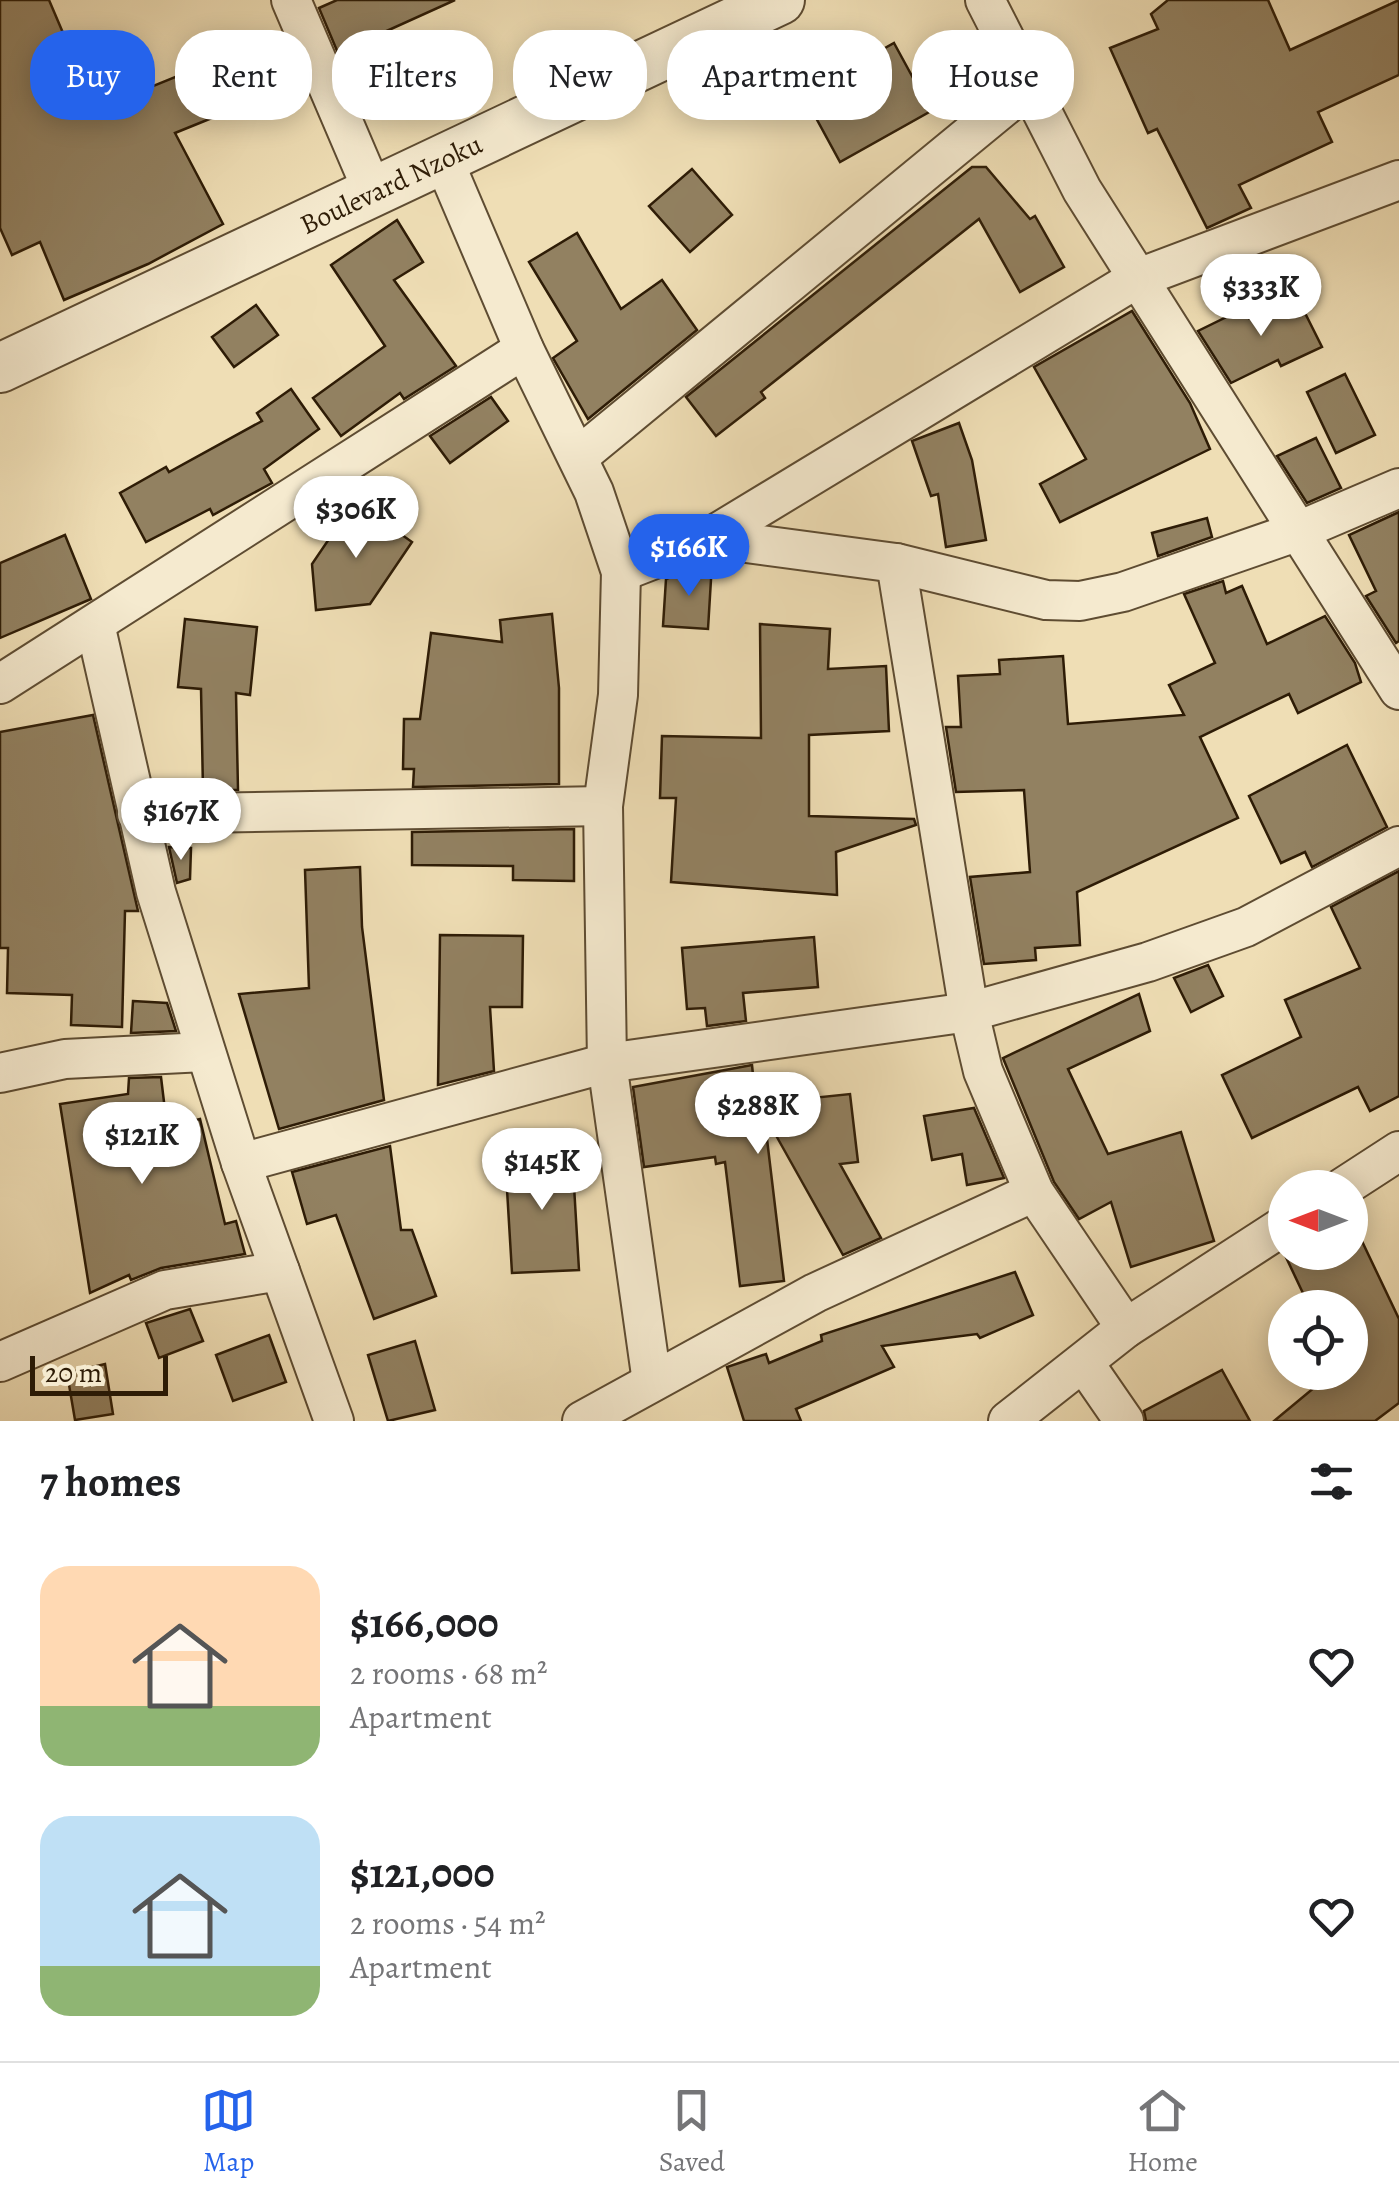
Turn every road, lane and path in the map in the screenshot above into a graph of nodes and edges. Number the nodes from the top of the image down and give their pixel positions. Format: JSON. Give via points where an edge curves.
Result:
{"nodes":[{"id":1,"x":292,"y":0,"type":"edge"},
{"id":2,"x":780,"y":0,"type":"edge"},
{"id":3,"x":984,"y":0,"type":"edge"},
{"id":4,"x":1000,"y":30,"type":"edge"},
{"id":5,"x":988,"y":120,"type":"edge"},
{"id":6,"x":1046,"y":120,"type":"edge"},
{"id":7,"x":444,"y":159,"type":"junction"},
{"id":8,"x":1399,"y":180,"type":"edge"},
{"id":9,"x":374,"y":194,"type":"junction"},
{"id":10,"x":1136,"y":279,"type":"junction"},
{"id":11,"x":524,"y":349,"type":"junction"},
{"id":12,"x":0,"y":368,"type":"edge"},
{"id":13,"x":578,"y":457,"type":"junction"},
{"id":14,"x":1399,"y":488,"type":"edge"},
{"id":15,"x":1296,"y":532,"type":"junction"},
{"id":16,"x":709,"y":538,"type":"junction"},
{"id":17,"x":896,"y":563,"type":"junction"},
{"id":18,"x":622,"y":572,"type":"junction"},
{"id":19,"x":95,"y":624,"type":"junction"},
{"id":20,"x":0,"y":684,"type":"edge"},
{"id":21,"x":1399,"y":690,"type":"edge"},
{"id":22,"x":603,"y":806,"type":"junction"},
{"id":23,"x":137,"y":814,"type":"junction"},
{"id":24,"x":1399,"y":846,"type":"edge"},
{"id":25,"x":969,"y":1012,"type":"junction"},
{"id":26,"x":204,"y":1052,"type":"junction"},
{"id":27,"x":607,"y":1063,"type":"junction"},
{"id":28,"x":0,"y":1073,"type":"edge"},
{"id":29,"x":1399,"y":1151,"type":"edge"},
{"id":30,"x":241,"y":1163,"type":"junction"},
{"id":31,"x":1368,"y":1171,"type":"edge"},
{"id":32,"x":1034,"y":1192,"type":"junction"},
{"id":33,"x":1268,"y":1236,"type":"edge"},
{"id":34,"x":280,"y":1271,"type":"junction"},
{"id":35,"x":1126,"y":1328,"type":"junction"},
{"id":36,"x":0,"y":1362,"type":"edge"},
{"id":37,"x":1084,"y":1364,"type":"junction"},
{"id":38,"x":652,"y":1382,"type":"junction"},
{"id":39,"x":334,"y":1421,"type":"edge"},
{"id":40,"x":582,"y":1421,"type":"edge"},
{"id":41,"x":1008,"y":1421,"type":"edge"},
{"id":42,"x":1124,"y":1421,"type":"edge"}],
"edges":[{"from":1,"to":9,"type":"street"},
{"from":2,"to":7,"type":"street","name":"Boulevard Nzoku"},
{"from":3,"to":4,"type":"street"},
{"from":5,"to":13,"type":"street"},
{"from":6,"to":10,"type":"street"},
{"from":7,"to":9,"type":"street","name":"Boulevard Nzoku"},
{"from":7,"to":11,"type":"street"},
{"from":8,"to":10,"type":"street"},
{"from":9,"to":12,"type":"street","name":"Boulevard Nzoku"},
{"from":10,"to":15,"type":"street"},
{"from":10,"to":16,"type":"street"},
{"from":11,"to":13,"type":"street"},
{"from":11,"to":19,"type":"street"},
{"from":13,"to":18,"type":"street"},
{"from":14,"to":15,"type":"street"},
{"from":15,"to":17,"type":"street","via":[[1080,601],[1046,600]]},
{"from":15,"to":21,"type":"street"},
{"from":16,"to":17,"type":"street"},
{"from":16,"to":18,"type":"street"},
{"from":17,"to":25,"type":"street"},
{"from":18,"to":22,"type":"street","via":[[618,695]]},
{"from":19,"to":20,"type":"street"},
{"from":19,"to":23,"type":"street"},
{"from":22,"to":23,"type":"street"},
{"from":22,"to":27,"type":"street"},
{"from":23,"to":26,"type":"street"},
{"from":24,"to":25,"type":"street","via":[[1246,927]]},
{"from":25,"to":27,"type":"street"},
{"from":25,"to":32,"type":"street","via":[[982,1071]]},
{"from":26,"to":28,"type":"street","via":[[65,1059]]},
{"from":26,"to":30,"type":"street"},
{"from":27,"to":30,"type":"street"},
{"from":27,"to":38,"type":"street"},
{"from":29,"to":31,"type":"street"},
{"from":30,"to":34,"type":"street"},
{"from":32,"to":35,"type":"street"},
{"from":32,"to":38,"type":"street","via":[[814,1293]]},
{"from":33,"to":35,"type":"street"},
{"from":34,"to":36,"type":"street","via":[[165,1290]]},
{"from":34,"to":39,"type":"street"},
{"from":35,"to":37,"type":"street"},
{"from":37,"to":41,"type":"street"},
{"from":37,"to":42,"type":"street"},
{"from":38,"to":40,"type":"street"}]}
